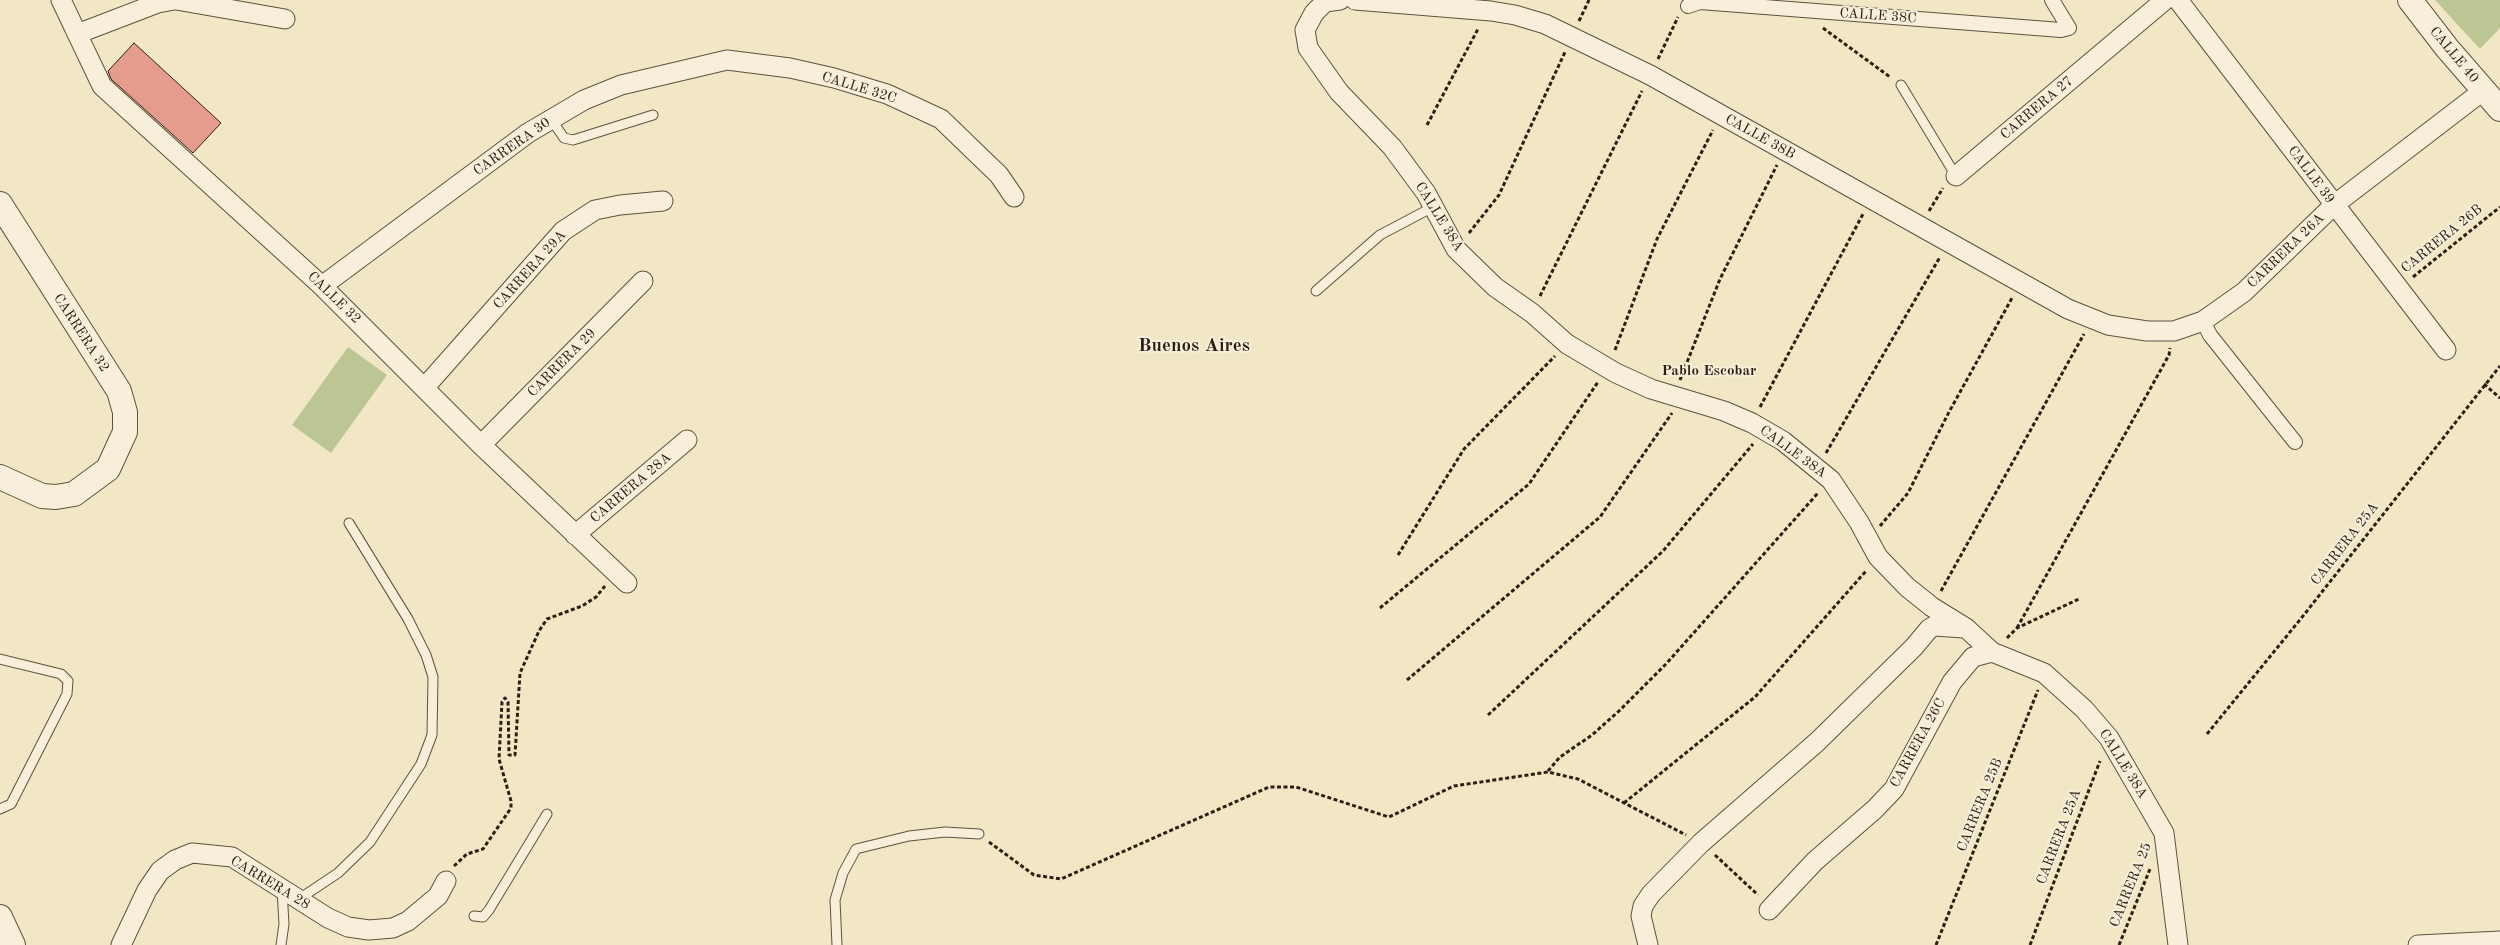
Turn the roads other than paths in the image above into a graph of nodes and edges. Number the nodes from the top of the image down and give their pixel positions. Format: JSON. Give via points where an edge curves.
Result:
{"nodes":[{"id":1,"x":61,"y":0,"type":"edge"},
{"id":2,"x":175,"y":0,"type":"edge"},
{"id":3,"x":1340,"y":0,"type":"edge"},
{"id":4,"x":1355,"y":0,"type":"edge"},
{"id":5,"x":2052,"y":0,"type":"edge"},
{"id":6,"x":2165,"y":0,"type":"edge"},
{"id":7,"x":2178,"y":0,"type":"edge"},
{"id":8,"x":2410,"y":0,"type":"edge"},
{"id":9,"x":1390,"y":1,"type":"edge"},
{"id":10,"x":1688,"y":6,"type":"road end"},
{"id":11,"x":285,"y":19,"type":"dead end"},
{"id":12,"x":77,"y":34,"type":"junction"},
{"id":13,"x":728,"y":60,"type":"joint"},
{"id":14,"x":1901,"y":85,"type":"road end"},
{"id":15,"x":2484,"y":90,"type":"junction"},
{"id":16,"x":2500,"y":109,"type":"edge"},
{"id":17,"x":653,"y":115,"type":"dead end"},
{"id":18,"x":551,"y":119,"type":"junction"},
{"id":19,"x":1956,"y":176,"type":"joint"},
{"id":20,"x":1014,"y":197,"type":"dead end"},
{"id":21,"x":663,"y":201,"type":"dead end"},
{"id":22,"x":0,"y":204,"type":"edge"},
{"id":23,"x":2334,"y":205,"type":"junction"},
{"id":24,"x":1432,"y":207,"type":"junction"},
{"id":25,"x":643,"y":281,"type":"dead end"},
{"id":26,"x":322,"y":286,"type":"junction"},
{"id":27,"x":1316,"y":291,"type":"dead end"},
{"id":28,"x":2203,"y":321,"type":"junction"},
{"id":29,"x":2147,"y":331,"type":"joint"},
{"id":30,"x":2446,"y":350,"type":"dead end"},
{"id":31,"x":425,"y":387,"type":"junction"},
{"id":32,"x":686,"y":440,"type":"dead end"},
{"id":33,"x":2295,"y":442,"type":"dead end"},
{"id":34,"x":481,"y":445,"type":"junction"},
{"id":35,"x":0,"y":477,"type":"edge"},
{"id":36,"x":348,"y":523,"type":"dead end"},
{"id":37,"x":575,"y":535,"type":"junction"},
{"id":38,"x":622,"y":578,"type":"road end"},
{"id":39,"x":1966,"y":628,"type":"junction"},
{"id":40,"x":1992,"y":652,"type":"junction"},
{"id":41,"x":0,"y":659,"type":"edge"},
{"id":42,"x":0,"y":809,"type":"edge"},
{"id":43,"x":547,"y":814,"type":"dead end"},
{"id":44,"x":979,"y":834,"type":"road end"},
{"id":45,"x":446,"y":881,"type":"road end"},
{"id":46,"x":281,"y":888,"type":"junction"},
{"id":47,"x":299,"y":899,"type":"junction"},
{"id":48,"x":1769,"y":910,"type":"road end"},
{"id":49,"x":474,"y":916,"type":"dead end"},
{"id":50,"x":0,"y":917,"type":"edge"},
{"id":51,"x":2500,"y":941,"type":"edge"},
{"id":52,"x":13,"y":945,"type":"edge"},
{"id":53,"x":121,"y":945,"type":"edge"},
{"id":54,"x":281,"y":945,"type":"edge"},
{"id":55,"x":837,"y":945,"type":"edge"},
{"id":56,"x":1648,"y":945,"type":"edge"},
{"id":57,"x":2178,"y":945,"type":"edge"},
{"id":58,"x":2418,"y":945,"type":"edge"}],
"edges":[{"from":1,"to":12,"type":"street","name":"CALLE 32"},
{"from":2,"to":11,"type":"street"},
{"from":2,"to":12,"type":"street","via":[[158,3]]},
{"from":3,"to":24,"type":"street","name":"CALLE 38A","via":[[1325,2],[1314,13],[1305,30],[1308,48],[1339,92],[1392,147],[1426,193]]},
{"from":4,"to":9,"type":"street","name":"CALLE 38B"},
{"from":5,"to":10,"type":"street","name":"CALLE 38C","via":[[2069,28],[2061,30],[1700,2]]},
{"from":6,"to":19,"type":"street","name":"CARRERA 27"},
{"from":7,"to":23,"type":"street","name":"CALLE 39"},
{"from":8,"to":15,"type":"street","name":"CALLE 40"},
{"from":9,"to":29,"type":"street","name":"CALLE 38B","via":[[1491,11],[1545,24],[1650,75],[2092,320]]},
{"from":12,"to":26,"type":"street","name":"CALLE 32","via":[[102,86]]},
{"from":13,"to":18,"type":"street","name":"CARRERA 30","via":[[621,85],[584,100]]},
{"from":13,"to":20,"type":"street","name":"CALLE 32C","via":[[834,78],[887,94],[934,116],[999,175]]},
{"from":14,"to":19,"type":"lane"},
{"from":15,"to":16,"type":"street","name":"CALLE 40"},
{"from":15,"to":23,"type":"street","name":"CARRERA 26A"},
{"from":17,"to":18,"type":"lane","via":[[573,140],[564,138]]},
{"from":18,"to":26,"type":"street","name":"CARRERA 30"},
{"from":21,"to":31,"type":"street","name":"CARRERA 29A","via":[[595,210],[563,231]]},
{"from":22,"to":35,"type":"street","name":"CARRERA 32","via":[[119,390],[125,412],[125,432],[108,469],[74,494],[42,496]]},
{"from":23,"to":28,"type":"street","name":"CARRERA 26A","via":[[2244,292]]},
{"from":23,"to":30,"type":"street","name":"CALLE 39"},
{"from":24,"to":27,"type":"lane","via":[[1380,235]]},
{"from":24,"to":39,"type":"street","name":"CALLE 38A","via":[[1456,249],[1495,287],[1532,313],[1567,344],[1651,389],[1758,427],[1783,441],[1824,474],[1878,557],[1907,588]]},
{"from":25,"to":34,"type":"street","name":"CARRERA 29"},
{"from":26,"to":31,"type":"street","name":"CALLE 32"},
{"from":28,"to":29,"type":"street","name":"CARRERA 26A","via":[[2174,331]]},
{"from":28,"to":33,"type":"street","via":[[2210,335]]},
{"from":31,"to":34,"type":"street","name":"CALLE 32"},
{"from":32,"to":37,"type":"street","name":"CARRERA 28A"},
{"from":34,"to":37,"type":"street","name":"CALLE 32"},
{"from":36,"to":47,"type":"lane","via":[[408,619],[426,655],[433,677],[432,735],[421,764],[370,842],[338,873]]},
{"from":37,"to":38,"type":"street","name":"CALLE 32"},
{"from":39,"to":40,"type":"street","name":"CALLE 38A"},
{"from":39,"to":56,"type":"street","via":[[1934,626],[1929,629],[1817,742],[1701,843],[1643,906],[1641,916]]},
{"from":40,"to":48,"type":"street","name":"CARRERA 26C","via":[[1973,657],[1952,682],[1894,789],[1815,861]]},
{"from":40,"to":57,"type":"street","name":"CALLE 38A","via":[[2044,673],[2110,738],[2164,833]]},
{"from":41,"to":42,"type":"lane","via":[[62,674],[68,682],[67,694],[11,804]]},
{"from":43,"to":49,"type":"lane","via":[[490,910],[483,917]]},
{"from":44,"to":55,"type":"lane","via":[[945,832],[908,836],[856,849],[843,873],[835,900]]},
{"from":45,"to":47,"type":"street","name":"CARRERA 28","via":[[438,896],[408,921],[393,928],[369,930],[348,927]]},
{"from":46,"to":47,"type":"street","name":"CARRERA 28"},
{"from":46,"to":53,"type":"street","name":"CARRERA 28","via":[[232,857],[192,853],[160,871],[147,890]]},
{"from":46,"to":54,"type":"lane","via":[[284,924]]},
{"from":50,"to":52,"type":"street"},
{"from":51,"to":58,"type":"street"}]}
